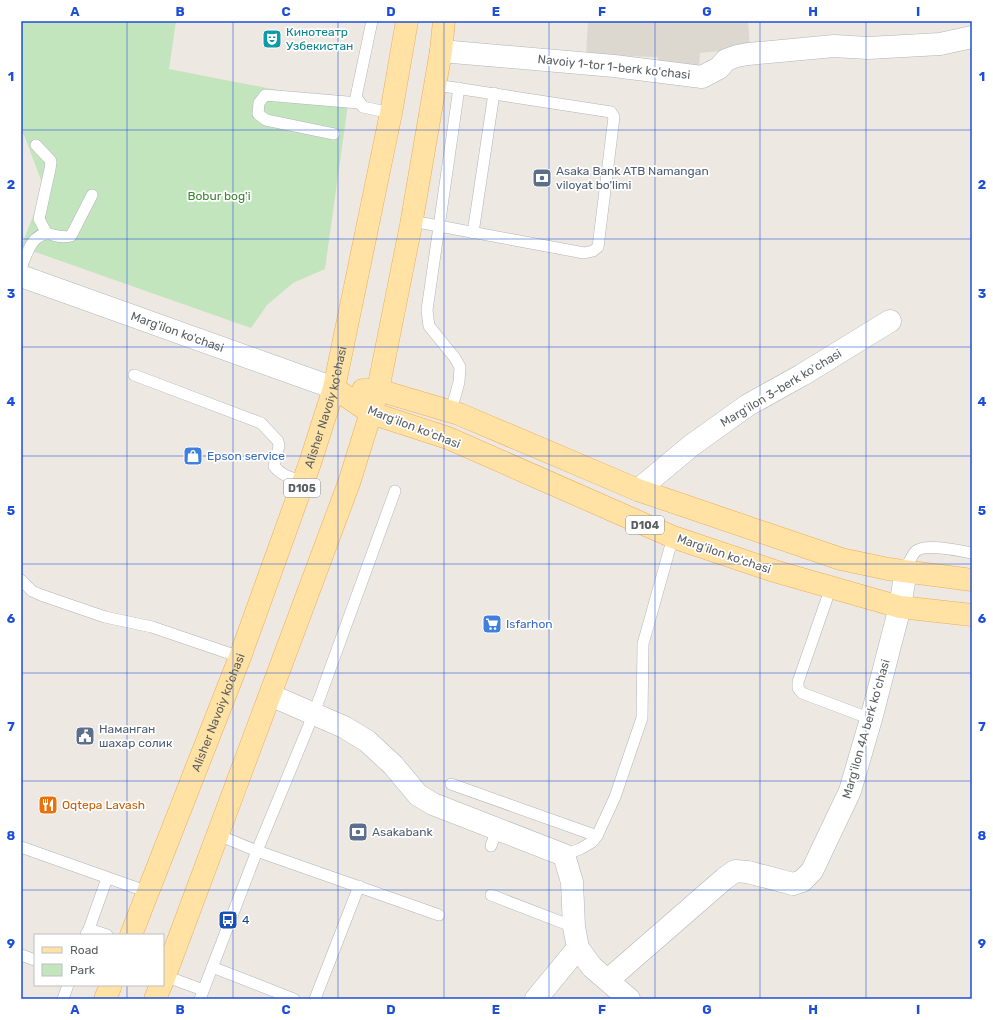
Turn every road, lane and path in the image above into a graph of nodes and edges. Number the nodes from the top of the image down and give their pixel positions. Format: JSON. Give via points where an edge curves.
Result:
{"nodes":[{"id":1,"x":372,"y":21,"type":"edge"},
{"id":2,"x":407,"y":21,"type":"edge"},
{"id":3,"x":444,"y":21,"type":"edge"},
{"id":4,"x":972,"y":37,"type":"edge"},
{"id":5,"x":441,"y":51,"type":"junction"},
{"id":6,"x":436,"y":85,"type":"junction"},
{"id":7,"x":458,"y":88,"type":"junction"},
{"id":8,"x":494,"y":93,"type":"junction"},
{"id":9,"x":359,"y":103,"type":"junction"},
{"id":10,"x":391,"y":113,"type":"junction"},
{"id":11,"x":334,"y":134,"type":"dead end"},
{"id":12,"x":36,"y":144,"type":"dead end"},
{"id":13,"x":92,"y":195,"type":"dead end"},
{"id":14,"x":412,"y":221,"type":"junction"},
{"id":15,"x":440,"y":226,"type":"junction"},
{"id":16,"x":473,"y":232,"type":"junction"},
{"id":17,"x":47,"y":234,"type":"junction"},
{"id":18,"x":21,"y":268,"type":"edge"},
{"id":19,"x":21,"y":276,"type":"edge"},
{"id":20,"x":890,"y":321,"type":"dead end"},
{"id":21,"x":134,"y":375,"type":"dead end"},
{"id":22,"x":334,"y":388,"type":"junction"},
{"id":23,"x":378,"y":390,"type":"junction"},
{"id":24,"x":451,"y":411,"type":"junction"},
{"id":25,"x":371,"y":412,"type":"junction"},
{"id":26,"x":304,"y":482,"type":"junction"},
{"id":27,"x":638,"y":490,"type":"junction"},
{"id":28,"x":395,"y":491,"type":"dead end"},
{"id":29,"x":673,"y":537,"type":"junction"},
{"id":30,"x":972,"y":552,"type":"edge"},
{"id":31,"x":906,"y":570,"type":"junction"},
{"id":32,"x":21,"y":580,"type":"edge"},
{"id":33,"x":972,"y":580,"type":"edge"},
{"id":34,"x":831,"y":587,"type":"junction"},
{"id":35,"x":900,"y":607,"type":"junction"},
{"id":36,"x":972,"y":615,"type":"edge"},
{"id":37,"x":240,"y":657,"type":"junction"},
{"id":38,"x":270,"y":695,"type":"junction"},
{"id":39,"x":314,"y":713,"type":"junction"},
{"id":40,"x":871,"y":719,"type":"junction"},
{"id":41,"x":451,"y":784,"type":"dead end"},
{"id":42,"x":218,"y":835,"type":"junction"},
{"id":43,"x":597,"y":836,"type":"junction"},
{"id":44,"x":21,"y":847,"type":"edge"},
{"id":45,"x":257,"y":851,"type":"junction"},
{"id":46,"x":564,"y":855,"type":"junction"},
{"id":47,"x":107,"y":878,"type":"junction"},
{"id":48,"x":359,"y":886,"type":"junction"},
{"id":49,"x":148,"y":892,"type":"junction"},
{"id":50,"x":491,"y":895,"type":"dead end"},
{"id":51,"x":440,"y":915,"type":"dead end"},
{"id":52,"x":87,"y":932,"type":"edge"},
{"id":53,"x":100,"y":934,"type":"edge"},
{"id":54,"x":131,"y":934,"type":"edge"},
{"id":55,"x":576,"y":937,"type":"junction"},
{"id":56,"x":21,"y":955,"type":"edge"},
{"id":57,"x":34,"y":960,"type":"edge"},
{"id":58,"x":212,"y":967,"type":"junction"},
{"id":59,"x":164,"y":978,"type":"edge"},
{"id":60,"x":608,"y":980,"type":"junction"},
{"id":61,"x":164,"y":981,"type":"edge"},
{"id":62,"x":68,"y":986,"type":"edge"},
{"id":63,"x":111,"y":986,"type":"edge"},
{"id":64,"x":161,"y":986,"type":"edge"},
{"id":65,"x":202,"y":994,"type":"edge"},
{"id":66,"x":63,"y":999,"type":"edge"},
{"id":67,"x":105,"y":999,"type":"edge"},
{"id":68,"x":155,"y":999,"type":"edge"},
{"id":69,"x":294,"y":999,"type":"edge"},
{"id":70,"x":315,"y":999,"type":"edge"},
{"id":71,"x":536,"y":999,"type":"edge"},
{"id":72,"x":629,"y":999,"type":"edge"}],
"edges":[{"from":1,"to":9,"type":"lane","via":[[358,80],[356,97]]},
{"from":2,"to":10,"type":"main road","name":"Alisher Navoiy ko'chasi","number":"D105"},
{"from":3,"to":5,"type":"main road"},
{"from":4,"to":5,"type":"street","name":"Navoiy 1-tor 1-berk koʻchasi","via":[[940,44],[868,48],[834,46],[748,54],[726,60],[719,68],[702,77],[614,66]]},
{"from":5,"to":6,"type":"main road"},
{"from":6,"to":7,"type":"lane"},
{"from":6,"to":14,"type":"main road"},
{"from":7,"to":8,"type":"lane"},
{"from":7,"to":15,"type":"lane"},
{"from":8,"to":16,"type":"lane"},
{"from":8,"to":16,"type":"lane","via":[[611,112],[614,118],[598,247],[584,253]]},
{"from":9,"to":10,"type":"lane","via":[[363,107]]},
{"from":9,"to":11,"type":"lane","via":[[265,95],[259,103],[258,114],[266,120]]},
{"from":10,"to":22,"type":"main road","name":"Alisher Navoiy ko'chasi","number":"D105"},
{"from":12,"to":17,"type":"lane","via":[[50,161],[38,219]]},
{"from":13,"to":17,"type":"lane","via":[[71,236]]},
{"from":14,"to":15,"type":"lane"},
{"from":14,"to":23,"type":"main road"},
{"from":15,"to":16,"type":"lane"},
{"from":15,"to":24,"type":"lane","via":[[427,310],[429,326],[460,367],[459,382]]},
{"from":17,"to":18,"type":"lane","via":[[33,242]]},
{"from":19,"to":22,"type":"street","name":"Marg'ilon ko'chasi"},
{"from":20,"to":27,"type":"street","name":"Margʻilon 3-berk koʻchasi","via":[[748,405],[692,445]]},
{"from":21,"to":26,"type":"lane","via":[[261,423],[278,441],[274,466],[282,474]]},
{"from":22,"to":23,"type":"main road","name":"Margʻilon koʻchasi","number":"D104"},
{"from":22,"to":25,"type":"main road","name":"Margʻilon koʻchasi","number":"D104"},
{"from":22,"to":26,"type":"main road","name":"Alisher Navoiy ko'chasi","number":"D105"},
{"from":23,"to":24,"type":"main road","name":"Margʻilon koʻchasi","number":"D104"},
{"from":23,"to":25,"type":"main road"},
{"from":24,"to":27,"type":"main road","name":"Margʻilon koʻchasi","number":"D104"},
{"from":25,"to":29,"type":"main road","name":"Margʻilon koʻchasi","number":"D104","via":[[448,438]]},
{"from":25,"to":38,"type":"main road","via":[[349,483]]},
{"from":26,"to":37,"type":"main road","name":"Alisher Navoiy ko'chasi","number":"D105"},
{"from":27,"to":31,"type":"main road","name":"Margʻilon koʻchasi","number":"D104","via":[[842,559],[888,569]]},
{"from":28,"to":39,"type":"lane"},
{"from":29,"to":34,"type":"main road","name":"Margʻilon koʻchasi","number":"D104"},
{"from":29,"to":43,"type":"lane","via":[[644,644],[642,718],[615,797]]},
{"from":30,"to":31,"type":"lane","via":[[921,548],[913,555]]},
{"from":31,"to":33,"type":"main road","name":"Margʻilon koʻchasi","number":"D104"},
{"from":31,"to":35,"type":"street","name":"Margʻilon 4А berk koʻchasi"},
{"from":32,"to":37,"type":"lane","via":[[32,591],[41,595],[105,617],[152,627]]},
{"from":34,"to":35,"type":"main road","name":"Margʻilon koʻchasi","number":"D104"},
{"from":34,"to":40,"type":"lane","via":[[798,688],[802,692]]},
{"from":35,"to":36,"type":"main road","name":"Margʻilon koʻchasi","number":"D104"},
{"from":35,"to":40,"type":"street","name":"Margʻilon 4А berk koʻchasi"},
{"from":37,"to":49,"type":"main road","name":"Alisher Navoiy ko'chasi","number":"D105"},
{"from":38,"to":39,"type":"street"},
{"from":38,"to":42,"type":"main road"},
{"from":39,"to":45,"type":"lane"},
{"from":39,"to":46,"type":"street","via":[[367,741],[393,765],[418,795],[433,804],[494,837]]},
{"from":40,"to":60,"type":"street","name":"Margʻilon 4А berk koʻchasi","via":[[850,791],[812,871],[802,881],[793,884],[735,871]]},
{"from":41,"to":43,"type":"lane"},
{"from":42,"to":45,"type":"lane"},
{"from":42,"to":59,"type":"main road"},
{"from":43,"to":46,"type":"lane","via":[[580,849]]},
{"from":44,"to":47,"type":"lane"},
{"from":45,"to":48,"type":"lane"},
{"from":45,"to":58,"type":"lane"},
{"from":46,"to":55,"type":"street","via":[[572,882]]},
{"from":47,"to":49,"type":"lane"},
{"from":47,"to":52,"type":"lane"},
{"from":48,"to":51,"type":"lane"},
{"from":48,"to":70,"type":"lane"},
{"from":49,"to":54,"type":"main road","name":"Alisher Navoiy ko'chasi","number":"D105"},
{"from":50,"to":55,"type":"lane"},
{"from":52,"to":53,"type":"lane"},
{"from":55,"to":60,"type":"street","via":[[592,967]]},
{"from":55,"to":71,"type":"street"},
{"from":56,"to":57,"type":"lane"},
{"from":58,"to":65,"type":"lane"},
{"from":58,"to":69,"type":"lane"},
{"from":60,"to":72,"type":"street"},
{"from":61,"to":65,"type":"lane"},
{"from":62,"to":66,"type":"lane"},
{"from":63,"to":67,"type":"main road"},
{"from":64,"to":68,"type":"main road"}]}
